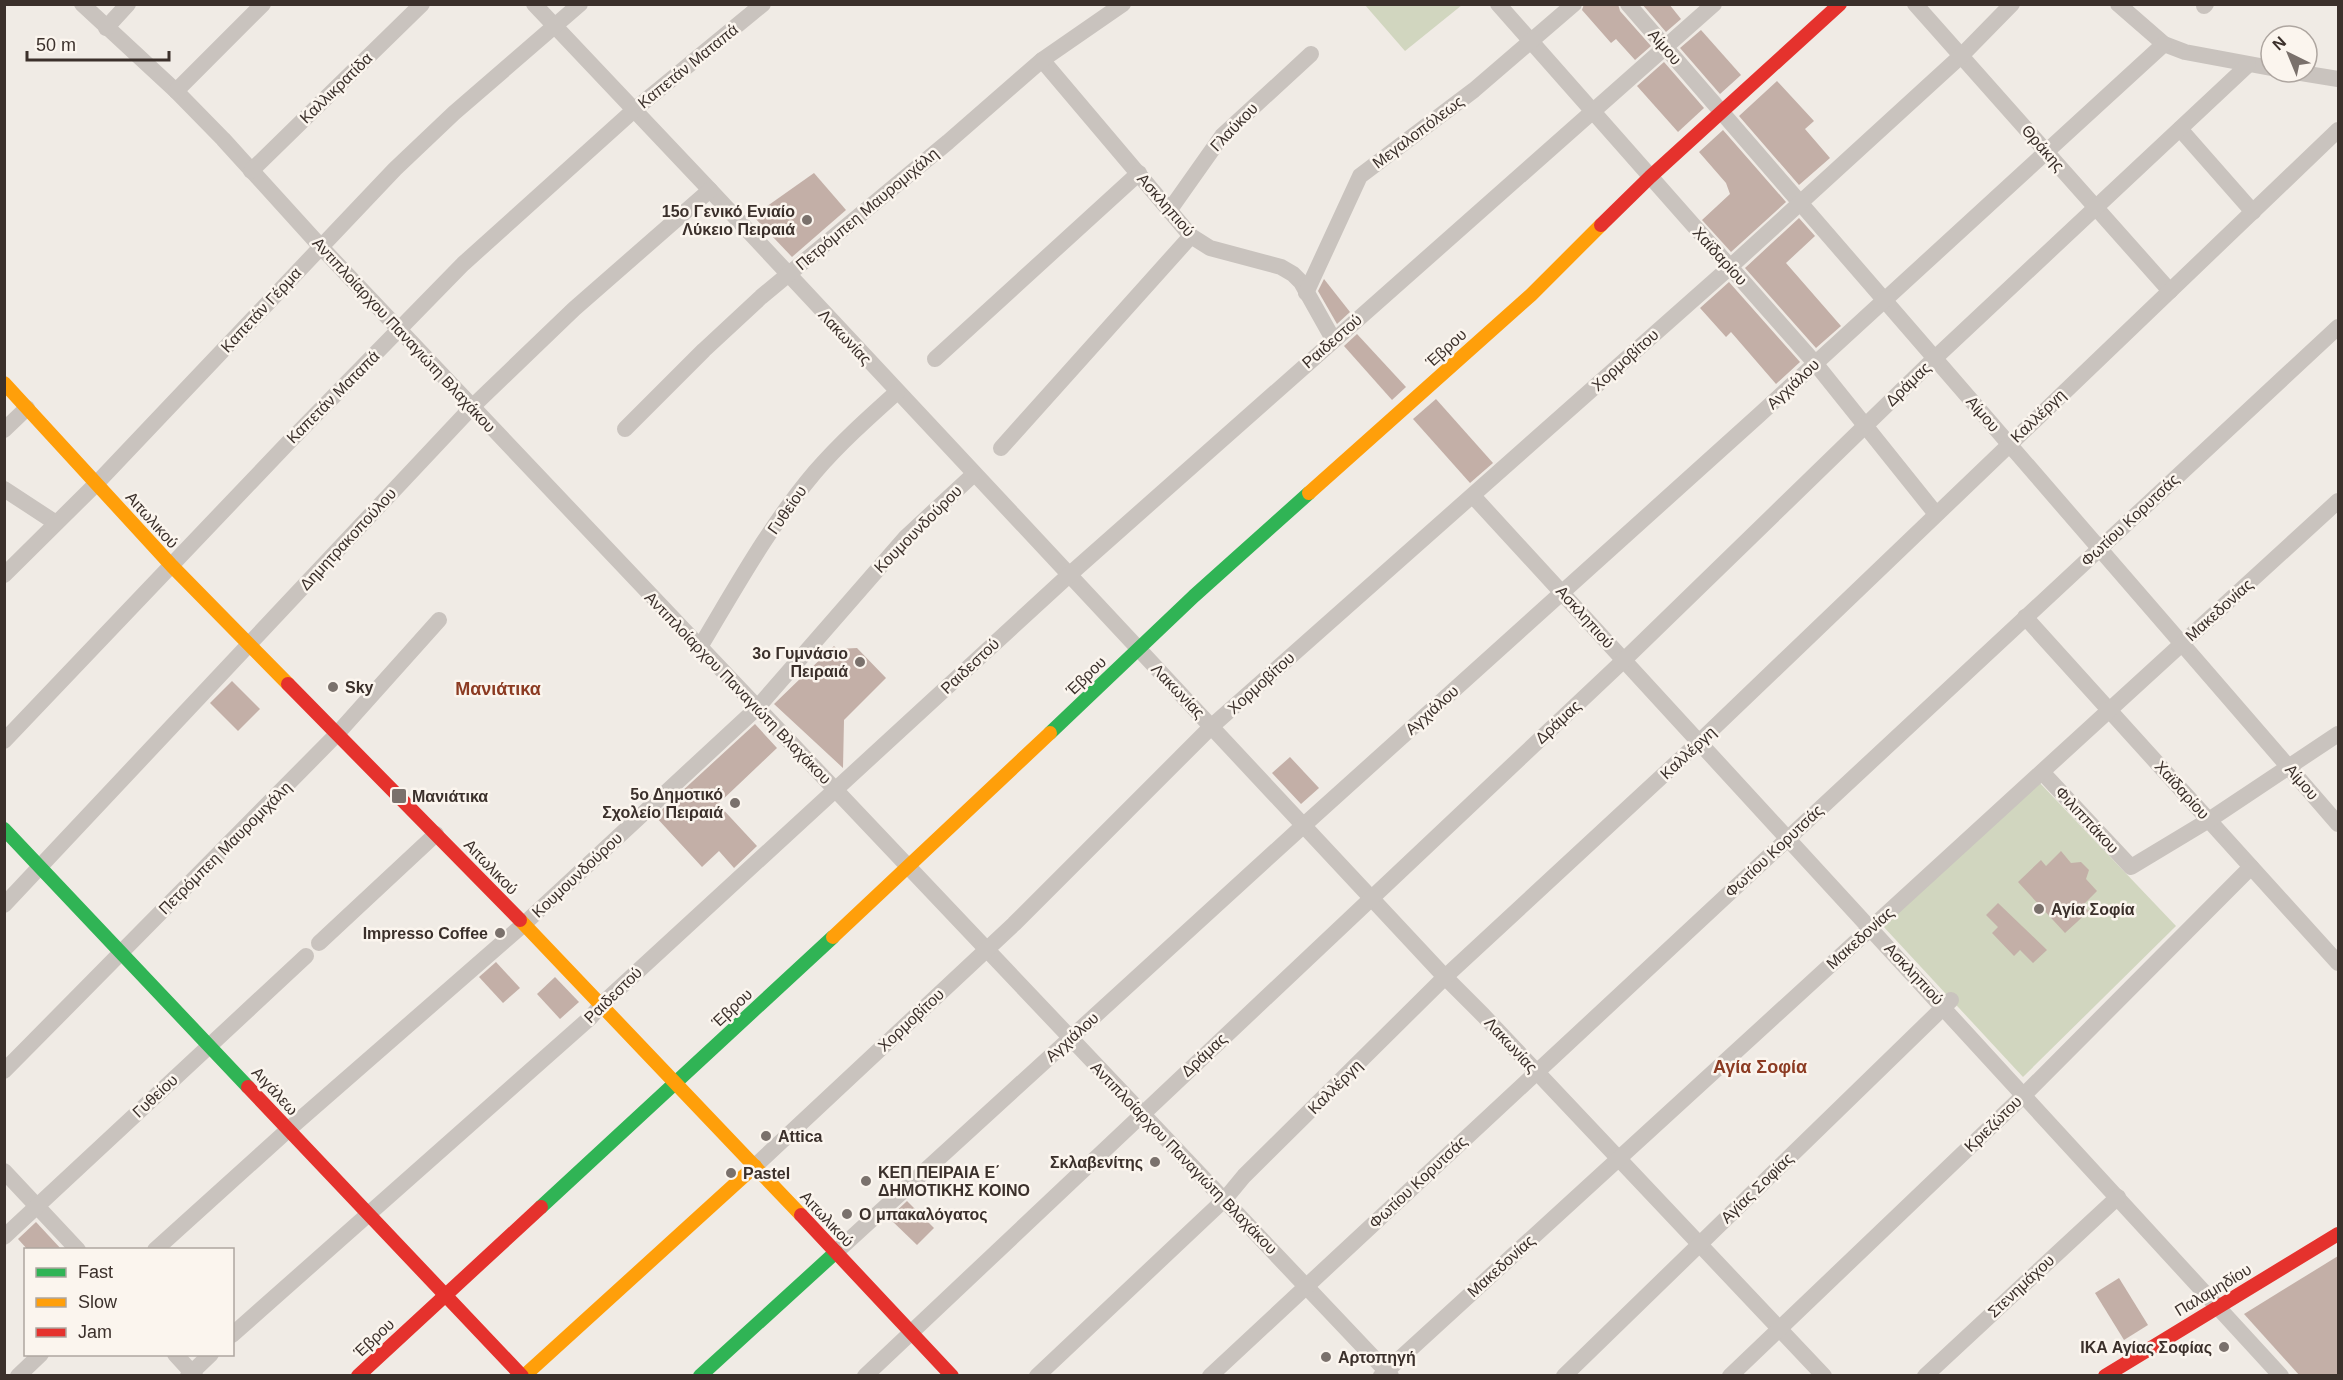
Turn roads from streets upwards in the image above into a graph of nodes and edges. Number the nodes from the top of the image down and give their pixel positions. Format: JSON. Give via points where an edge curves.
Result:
{"nodes":[{"id":1,"x":82,"y":4,"type":"edge"},
{"id":2,"x":128,"y":4,"type":"edge"},
{"id":3,"x":263,"y":4,"type":"edge"},
{"id":4,"x":422,"y":4,"type":"edge"},
{"id":5,"x":534,"y":4,"type":"edge"},
{"id":6,"x":580,"y":4,"type":"edge"},
{"id":7,"x":763,"y":4,"type":"edge"},
{"id":8,"x":1123,"y":4,"type":"edge"},
{"id":9,"x":1497,"y":4,"type":"edge"},
{"id":10,"x":1574,"y":4,"type":"edge"},
{"id":11,"x":1628,"y":4,"type":"edge"},
{"id":12,"x":1714,"y":4,"type":"edge"},
{"id":13,"x":1840,"y":4,"type":"edge"},
{"id":14,"x":1915,"y":4,"type":"edge"},
{"id":15,"x":2012,"y":4,"type":"edge"},
{"id":16,"x":2118,"y":4,"type":"edge"},
{"id":17,"x":554,"y":27,"type":"junction"},
{"id":18,"x":106,"y":28,"type":"junction"},
{"id":19,"x":1531,"y":42,"type":"junction"},
{"id":20,"x":2164,"y":44,"type":"junction"},
{"id":21,"x":1666,"y":48,"type":"junction"},
{"id":22,"x":1311,"y":54,"type":"dead end"},
{"id":23,"x":1962,"y":55,"type":"junction"},
{"id":24,"x":1042,"y":60,"type":"junction"},
{"id":25,"x":2248,"y":65,"type":"junction"},
{"id":26,"x":2259,"y":66,"type":"edge"},
{"id":27,"x":2319,"y":76,"type":"edge"},
{"id":28,"x":2338,"y":79,"type":"edge"},
{"id":29,"x":176,"y":91,"type":"junction"},
{"id":30,"x":634,"y":110,"type":"junction"},
{"id":31,"x":1593,"y":112,"type":"junction"},
{"id":32,"x":1721,"y":112,"type":"junction"},
{"id":33,"x":2180,"y":129,"type":"junction"},
{"id":34,"x":2338,"y":130,"type":"edge"},
{"id":35,"x":2047,"y":153,"type":"junction"},
{"id":36,"x":251,"y":171,"type":"junction"},
{"id":37,"x":1139,"y":173,"type":"junction"},
{"id":38,"x":1650,"y":177,"type":"junction"},
{"id":39,"x":710,"y":190,"type":"junction"},
{"id":40,"x":1799,"y":202,"type":"junction"},
{"id":41,"x":2095,"y":207,"type":"junction"},
{"id":42,"x":1169,"y":211,"type":"junction"},
{"id":43,"x":2253,"y":212,"type":"junction"},
{"id":44,"x":1191,"y":236,"type":"junction"},
{"id":45,"x":321,"y":248,"type":"junction"},
{"id":46,"x":1730,"y":267,"type":"junction"},
{"id":47,"x":789,"y":275,"type":"junction"},
{"id":48,"x":2170,"y":291,"type":"junction"},
{"id":49,"x":1306,"y":293,"type":"junction"},
{"id":50,"x":1884,"y":299,"type":"junction"},
{"id":51,"x":2338,"y":327,"type":"edge"},
{"id":52,"x":399,"y":330,"type":"junction"},
{"id":53,"x":1333,"y":339,"type":"junction"},
{"id":54,"x":1935,"y":358,"type":"junction"},
{"id":55,"x":935,"y":359,"type":"dead end"},
{"id":56,"x":1815,"y":363,"type":"junction"},
{"id":57,"x":4,"y":383,"type":"edge"},
{"id":58,"x":897,"y":392,"type":"junction"},
{"id":59,"x":472,"y":407,"type":"junction"},
{"id":60,"x":27,"y":408,"type":"junction"},
{"id":61,"x":1865,"y":426,"type":"junction"},
{"id":62,"x":4,"y":429,"type":"edge"},
{"id":63,"x":625,"y":429,"type":"dead end"},
{"id":64,"x":2009,"y":444,"type":"junction"},
{"id":65,"x":1001,"y":448,"type":"dead end"},
{"id":66,"x":974,"y":474,"type":"junction"},
{"id":67,"x":96,"y":484,"type":"junction"},
{"id":68,"x":4,"y":489,"type":"edge"},
{"id":69,"x":1473,"y":495,"type":"junction"},
{"id":70,"x":2338,"y":501,"type":"edge"},
{"id":71,"x":1936,"y":513,"type":"junction"},
{"id":72,"x":56,"y":523,"type":"junction"},
{"id":73,"x":2100,"y":548,"type":"junction"},
{"id":74,"x":172,"y":566,"type":"junction"},
{"id":75,"x":4,"y":575,"type":"edge"},
{"id":76,"x":1069,"y":575,"type":"junction"},
{"id":77,"x":1563,"y":593,"type":"junction"},
{"id":78,"x":2025,"y":617,"type":"junction"},
{"id":79,"x":439,"y":620,"type":"dead end"},
{"id":80,"x":249,"y":644,"type":"junction"},
{"id":81,"x":2182,"y":644,"type":"junction"},
{"id":82,"x":700,"y":647,"type":"junction"},
{"id":83,"x":1138,"y":649,"type":"junction"},
{"id":84,"x":1624,"y":660,"type":"junction"},
{"id":85,"x":758,"y":708,"type":"junction"},
{"id":86,"x":2110,"y":710,"type":"junction"},
{"id":87,"x":1212,"y":726,"type":"junction"},
{"id":88,"x":337,"y":734,"type":"junction"},
{"id":89,"x":2338,"y":734,"type":"edge"},
{"id":90,"x":4,"y":741,"type":"edge"},
{"id":91,"x":1699,"y":742,"type":"junction"},
{"id":92,"x":2290,"y":768,"type":"junction"},
{"id":93,"x":2042,"y":772,"type":"junction"},
{"id":94,"x":835,"y":790,"type":"junction"},
{"id":95,"x":2209,"y":820,"type":"junction"},
{"id":96,"x":2338,"y":824,"type":"edge"},
{"id":97,"x":1304,"y":825,"type":"junction"},
{"id":98,"x":4,"y":829,"type":"edge"},
{"id":99,"x":436,"y":834,"type":"junction"},
{"id":100,"x":1788,"y":838,"type":"junction"},
{"id":101,"x":41,"y":867,"type":"junction"},
{"id":102,"x":909,"y":867,"type":"junction"},
{"id":103,"x":2251,"y":867,"type":"junction"},
{"id":104,"x":1371,"y":897,"type":"junction"},
{"id":105,"x":4,"y":905,"type":"edge"},
{"id":106,"x":524,"y":924,"type":"junction"},
{"id":107,"x":1871,"y":928,"type":"junction"},
{"id":108,"x":319,"y":943,"type":"dead end"},
{"id":109,"x":987,"y":950,"type":"junction"},
{"id":110,"x":122,"y":953,"type":"junction"},
{"id":111,"x":306,"y":956,"type":"dead end"},
{"id":112,"x":2337,"y":958,"type":"edge"},
{"id":113,"x":1445,"y":977,"type":"junction"},
{"id":114,"x":1947,"y":1003,"type":"junction"},
{"id":115,"x":601,"y":1005,"type":"junction"},
{"id":116,"x":1070,"y":1038,"type":"junction"},
{"id":117,"x":210,"y":1045,"type":"junction"},
{"id":118,"x":4,"y":1071,"type":"edge"},
{"id":119,"x":1537,"y":1072,"type":"junction"},
{"id":120,"x":676,"y":1082,"type":"junction"},
{"id":121,"x":2024,"y":1095,"type":"junction"},
{"id":122,"x":1141,"y":1114,"type":"junction"},
{"id":123,"x":289,"y":1129,"type":"junction"},
{"id":124,"x":1618,"y":1159,"type":"junction"},
{"id":125,"x":755,"y":1166,"type":"junction"},
{"id":126,"x":4,"y":1171,"type":"edge"},
{"id":127,"x":2118,"y":1197,"type":"junction"},
{"id":128,"x":1225,"y":1199,"type":"junction"},
{"id":129,"x":38,"y":1205,"type":"junction"},
{"id":130,"x":368,"y":1213,"type":"junction"},
{"id":131,"x":2338,"y":1234,"type":"edge"},
{"id":132,"x":4,"y":1236,"type":"edge"},
{"id":133,"x":1699,"y":1244,"type":"junction"},
{"id":134,"x":76,"y":1248,"type":"edge"},
{"id":135,"x":157,"y":1248,"type":"edge"},
{"id":136,"x":836,"y":1252,"type":"junction"},
{"id":137,"x":1306,"y":1286,"type":"junction"},
{"id":138,"x":445,"y":1294,"type":"junction"},
{"id":139,"x":2217,"y":1307,"type":"junction"},
{"id":140,"x":1780,"y":1329,"type":"junction"},
{"id":141,"x":911,"y":1332,"type":"junction"},
{"id":142,"x":234,"y":1333,"type":"edge"},
{"id":143,"x":39,"y":1356,"type":"edge"},
{"id":144,"x":177,"y":1356,"type":"edge"},
{"id":145,"x":209,"y":1356,"type":"edge"},
{"id":146,"x":192,"y":1374,"type":"edge"},
{"id":147,"x":1386,"y":1374,"type":"edge"},
{"id":148,"x":18,"y":1376,"type":"edge"},
{"id":149,"x":358,"y":1376,"type":"edge"},
{"id":150,"x":523,"y":1376,"type":"edge"},
{"id":151,"x":700,"y":1376,"type":"edge"},
{"id":152,"x":865,"y":1376,"type":"edge"},
{"id":153,"x":952,"y":1376,"type":"edge"},
{"id":154,"x":1037,"y":1376,"type":"edge"},
{"id":155,"x":1210,"y":1376,"type":"edge"},
{"id":156,"x":1564,"y":1376,"type":"edge"},
{"id":157,"x":1730,"y":1376,"type":"edge"},
{"id":158,"x":1824,"y":1376,"type":"edge"},
{"id":159,"x":1925,"y":1376,"type":"edge"},
{"id":160,"x":2105,"y":1376,"type":"edge"},
{"id":161,"x":2281,"y":1376,"type":"edge"}],
"edges":[{"from":1,"to":18,"type":"street","name":"Αντιπλοίαρχου Παναγιώτη Βλαχάκου"},
{"from":2,"to":18,"type":"street"},
{"from":3,"to":29,"type":"street"},
{"from":4,"to":36,"type":"street","name":"Καλλικρατίδα"},
{"from":5,"to":17,"type":"street","name":"Λακωνίας"},
{"from":6,"to":17,"type":"street","name":"Καπετάν Γέρμα"},
{"from":7,"to":30,"type":"street","name":"Καπετάν Ματαπά"},
{"from":8,"to":24,"type":"street","name":"Πετρόμπεη Μαυρομιχάλη"},
{"from":9,"to":19,"type":"street","name":"Χαϊδαρίου"},
{"from":10,"to":19,"type":"street","name":"Μεγαλοπόλεως"},
{"from":11,"to":21,"type":"street","name":"Αίμου"},
{"from":12,"to":21,"type":"street","name":"Ραιδεστού"},
{"from":13,"to":32,"type":"street","name":"Έβρου"},
{"from":14,"to":23,"type":"street","name":"Θράκης"},
{"from":15,"to":23,"type":"street","name":"Χορμοβίτου"},
{"from":16,"to":20,"type":"street"},
{"from":17,"to":30,"type":"street","name":"Λακωνίας"},
{"from":17,"to":45,"type":"street","name":"Καπετάν Γέρμα","via":[[424,140]]},
{"from":18,"to":29,"type":"street","name":"Αντιπλοίαρχου Παναγιώτη Βλαχάκου"},
{"from":19,"to":31,"type":"street","name":"Χαϊδαρίου"},
{"from":19,"to":49,"type":"street","name":"Μεγαλοπόλεως","via":[[1360,176]]},
{"from":20,"to":25,"type":"street"},
{"from":20,"to":35,"type":"street","name":"Αγχιάλου"},
{"from":21,"to":31,"type":"street","name":"Ραιδεστού"},
{"from":21,"to":32,"type":"street","name":"Αίμου"},
{"from":22,"to":42,"type":"street","name":"Γλαύκου","via":[[1222,136]]},
{"from":23,"to":35,"type":"street","name":"Θράκης"},
{"from":23,"to":40,"type":"street","name":"Χορμοβίτου"},
{"from":24,"to":37,"type":"street","name":"Ασκληπιού"},
{"from":24,"to":47,"type":"street","name":"Πετρόμπεη Μαυρομιχάλη"},
{"from":25,"to":26,"type":"street"},
{"from":25,"to":33,"type":"street","name":"Δράμας"},
{"from":27,"to":28,"type":"street"},
{"from":29,"to":36,"type":"street","name":"Αντιπλοίαρχου Παναγιώτη Βλαχάκου"},
{"from":30,"to":39,"type":"street","name":"Λακωνίας"},
{"from":30,"to":52,"type":"street","name":"Καπετάν Ματαπά","via":[[463,264]]},
{"from":31,"to":38,"type":"street","name":"Χαϊδαρίου"},
{"from":31,"to":53,"type":"street","name":"Ραιδεστού"},
{"from":32,"to":38,"type":"street","name":"Έβρου"},
{"from":32,"to":40,"type":"street","name":"Αίμου"},
{"from":33,"to":41,"type":"street","name":"Δράμας"},
{"from":33,"to":43,"type":"street"},
{"from":34,"to":43,"type":"street","name":"Καλλέργη"},
{"from":35,"to":41,"type":"street","name":"Θράκης"},
{"from":35,"to":50,"type":"street","name":"Αγχιάλου"},
{"from":36,"to":45,"type":"street","name":"Αντιπλοίαρχου Παναγιώτη Βλαχάκου"},
{"from":37,"to":42,"type":"street","name":"Ασκληπιού"},
{"from":37,"to":55,"type":"street"},
{"from":38,"to":46,"type":"street","name":"Χαϊδαρίου"},
{"from":38,"to":83,"type":"street","name":"Έβρου","via":[[1531,295]]},
{"from":39,"to":47,"type":"street","name":"Λακωνίας"},
{"from":39,"to":59,"type":"street","name":"Δημητρακοπούλου","via":[[574,309]]},
{"from":40,"to":46,"type":"street","name":"Χορμοβίτου"},
{"from":40,"to":50,"type":"street","name":"Αίμου"},
{"from":41,"to":48,"type":"street","name":"Θράκης"},
{"from":41,"to":54,"type":"street","name":"Δράμας"},
{"from":42,"to":44,"type":"street","name":"Ασκληπιού"},
{"from":43,"to":48,"type":"street","name":"Καλλέργη"},
{"from":44,"to":49,"type":"street","name":"Ασκληπιού","via":[[1210,248],[1281,267],[1297,278]]},
{"from":44,"to":65,"type":"street"},
{"from":45,"to":52,"type":"street","name":"Αντιπλοίαρχου Παναγιώτη Βλαχάκου"},
{"from":45,"to":67,"type":"street","name":"Καπετάν Γέρμα"},
{"from":46,"to":56,"type":"street","name":"Χαϊδαρίου"},
{"from":46,"to":69,"type":"street","name":"Χορμοβίτου"},
{"from":47,"to":58,"type":"street","name":"Λακωνίας"},
{"from":47,"to":63,"type":"street","name":"Πετρόμπεη Μαυρομιχάλη","via":[[736,320]]},
{"from":48,"to":64,"type":"street","name":"Καλλέργη"},
{"from":49,"to":53,"type":"street","name":"Ασκληπιού"},
{"from":50,"to":54,"type":"street","name":"Αίμου"},
{"from":50,"to":56,"type":"street","name":"Αγχιάλου"},
{"from":51,"to":73,"type":"street","name":"Φωτίου Κορυτσάς"},
{"from":52,"to":59,"type":"street","name":"Αντιπλοίαρχου Παναγιώτη Βλαχάκου"},
{"from":52,"to":74,"type":"street","name":"Καπετάν Ματαπά"},
{"from":53,"to":76,"type":"street","name":"Ραιδεστού"},
{"from":54,"to":61,"type":"street","name":"Δράμας"},
{"from":54,"to":64,"type":"street","name":"Αίμου"},
{"from":56,"to":61,"type":"street","name":"Χαϊδαρίου"},
{"from":56,"to":77,"type":"street","name":"Αγχιάλου"},
{"from":57,"to":60,"type":"street","name":"Αιτωλικού"},
{"from":58,"to":66,"type":"street","name":"Λακωνίας"},
{"from":58,"to":82,"type":"street","name":"Γυθείου","via":[[835,449],[793,499]]},
{"from":59,"to":80,"type":"street","name":"Δημητρακοπούλου"},
{"from":59,"to":82,"type":"street","name":"Αντιπλοίαρχου Παναγιώτη Βλαχάκου"},
{"from":60,"to":62,"type":"street"},
{"from":60,"to":67,"type":"street","name":"Αιτωλικού"},
{"from":61,"to":71,"type":"street","name":"Χαϊδαρίου"},
{"from":61,"to":84,"type":"street","name":"Δράμας"},
{"from":64,"to":71,"type":"street","name":"Καλλέργη"},
{"from":64,"to":73,"type":"street","name":"Αίμου"},
{"from":66,"to":76,"type":"street","name":"Λακωνίας"},
{"from":66,"to":85,"type":"street","name":"Κουμουνδούρου","via":[[906,537]]},
{"from":67,"to":72,"type":"street","name":"Καπετάν Γέρμα"},
{"from":67,"to":74,"type":"street","name":"Αιτωλικού"},
{"from":68,"to":72,"type":"street"},
{"from":69,"to":77,"type":"street","name":"Ασκληπιού"},
{"from":69,"to":87,"type":"street","name":"Χορμοβίτου"},
{"from":70,"to":81,"type":"street","name":"Μακεδονίας"},
{"from":71,"to":91,"type":"street","name":"Καλλέργη"},
{"from":72,"to":75,"type":"street","name":"Καπετάν Γέρμα"},
{"from":73,"to":78,"type":"street","name":"Φωτίου Κορυτσάς"},
{"from":73,"to":81,"type":"street","name":"Αίμου"},
{"from":74,"to":80,"type":"street","name":"Αιτωλικού"},
{"from":74,"to":90,"type":"street","name":"Καπετάν Ματαπά"},
{"from":76,"to":83,"type":"street","name":"Λακωνίας"},
{"from":76,"to":94,"type":"street","name":"Ραιδεστού"},
{"from":77,"to":84,"type":"street","name":"Ασκληπιού"},
{"from":77,"to":97,"type":"street","name":"Αγχιάλου"},
{"from":78,"to":86,"type":"street","name":"Χαϊδαρίου"},
{"from":78,"to":100,"type":"street","name":"Φωτίου Κορυτσάς"},
{"from":79,"to":88,"type":"street","name":"Πετρόμπεη Μαυρομιχάλη"},
{"from":80,"to":88,"type":"street","name":"Αιτωλικού"},
{"from":80,"to":101,"type":"street","name":"Δημητρακοπούλου"},
{"from":81,"to":86,"type":"street","name":"Μακεδονίας"},
{"from":81,"to":92,"type":"street","name":"Αίμου"},
{"from":82,"to":85,"type":"street","name":"Αντιπλοίαρχου Παναγιώτη Βλαχάκου"},
{"from":83,"to":87,"type":"street","name":"Λακωνίας"},
{"from":83,"to":102,"type":"street","name":"Έβρου"},
{"from":84,"to":91,"type":"street","name":"Ασκληπιού"},
{"from":84,"to":104,"type":"street","name":"Δράμας"},
{"from":85,"to":94,"type":"street","name":"Αντιπλοίαρχου Παναγιώτη Βλαχάκου"},
{"from":85,"to":106,"type":"street","name":"Κουμουνδούρου"},
{"from":86,"to":93,"type":"street","name":"Μακεδονίας"},
{"from":86,"to":95,"type":"street","name":"Χαϊδαρίου"},
{"from":87,"to":97,"type":"street","name":"Λακωνίας"},
{"from":87,"to":109,"type":"street","name":"Χορμοβίτου"},
{"from":88,"to":99,"type":"street","name":"Αιτωλικού"},
{"from":88,"to":110,"type":"street","name":"Πετρόμπεη Μαυρομιχάλη"},
{"from":89,"to":92,"type":"street"},
{"from":91,"to":100,"type":"street","name":"Ασκληπιού"},
{"from":91,"to":113,"type":"street","name":"Καλλέργη"},
{"from":92,"to":95,"type":"street"},
{"from":92,"to":96,"type":"street","name":"Αίμου"},
{"from":93,"to":95,"type":"street","name":"Φιλιππάκου","via":[[2132,867]]},
{"from":93,"to":107,"type":"street","name":"Μακεδονίας"},
{"from":94,"to":102,"type":"street","name":"Αντιπλοίαρχου Παναγιώτη Βλαχάκου"},
{"from":94,"to":115,"type":"street","name":"Ραιδεστού"},
{"from":95,"to":103,"type":"street","name":"Χαϊδαρίου"},
{"from":97,"to":104,"type":"street","name":"Λακωνίας"},
{"from":97,"to":116,"type":"street","name":"Αγχιάλου"},
{"from":98,"to":101,"type":"street","name":"Αιγάλεω"},
{"from":99,"to":106,"type":"street","name":"Αιτωλικού"},
{"from":99,"to":108,"type":"street"},
{"from":100,"to":107,"type":"street","name":"Ασκληπιού"},
{"from":100,"to":119,"type":"street","name":"Φωτίου Κορυτσάς"},
{"from":101,"to":105,"type":"street","name":"Δημητρακοπούλου"},
{"from":101,"to":110,"type":"street","name":"Αιγάλεω"},
{"from":102,"to":109,"type":"street","name":"Αντιπλοίαρχου Παναγιώτη Βλαχάκου"},
{"from":102,"to":120,"type":"street","name":"Έβρου"},
{"from":103,"to":112,"type":"street","name":"Χαϊδαρίου"},
{"from":103,"to":121,"type":"street","name":"Κριεζώτου"},
{"from":104,"to":113,"type":"street","name":"Λακωνίας"},
{"from":104,"to":122,"type":"street","name":"Δράμας"},
{"from":106,"to":115,"type":"street","name":"Αιτωλικού"},
{"from":106,"to":123,"type":"street","name":"Κουμουνδούρου"},
{"from":107,"to":114,"type":"street","name":"Ασκληπιού"},
{"from":107,"to":124,"type":"street","name":"Μακεδονίας"},
{"from":109,"to":116,"type":"street","name":"Αντιπλοίαρχου Παναγιώτη Βλαχάκου"},
{"from":109,"to":125,"type":"street","name":"Χορμοβίτου"},
{"from":110,"to":117,"type":"street","name":"Αιγάλεω"},
{"from":110,"to":118,"type":"street","name":"Πετρόμπεη Μαυρομιχάλη"},
{"from":111,"to":117,"type":"street","name":"Γυθείου"},
{"from":113,"to":119,"type":"street","name":"Λακωνίας"},
{"from":113,"to":128,"type":"street","name":"Καλλέργη"},
{"from":114,"to":121,"type":"street","name":"Ασκληπιού"},
{"from":114,"to":133,"type":"street","name":"Αγίας Σοφίας"},
{"from":115,"to":120,"type":"street","name":"Αιτωλικού"},
{"from":115,"to":130,"type":"street","name":"Ραιδεστού"},
{"from":116,"to":122,"type":"street","name":"Αντιπλοίαρχου Παναγιώτη Βλαχάκου"},
{"from":116,"to":136,"type":"street","name":"Αγχιάλου"},
{"from":117,"to":123,"type":"street","name":"Αιγάλεω"},
{"from":117,"to":129,"type":"street","name":"Γυθείου"},
{"from":119,"to":124,"type":"street","name":"Λακωνίας"},
{"from":119,"to":137,"type":"street","name":"Φωτίου Κορυτσάς"},
{"from":120,"to":125,"type":"street","name":"Αιτωλικού"},
{"from":120,"to":138,"type":"street","name":"Έβρου"},
{"from":121,"to":127,"type":"street","name":"Ασκληπιού"},
{"from":121,"to":140,"type":"street","name":"Κριεζώτου"},
{"from":122,"to":128,"type":"street","name":"Αντιπλοίαρχου Παναγιώτη Βλαχάκου"},
{"from":122,"to":141,"type":"street","name":"Δράμας"},
{"from":123,"to":130,"type":"street","name":"Αιγάλεω"},
{"from":123,"to":135,"type":"street","name":"Κουμουνδούρου"},
{"from":124,"to":133,"type":"street","name":"Λακωνίας"},
{"from":124,"to":147,"type":"street","name":"Μακεδονίας"},
{"from":125,"to":136,"type":"street","name":"Αιτωλικού"},
{"from":125,"to":150,"type":"street","name":"Χορμοβίτου"},
{"from":126,"to":129,"type":"street"},
{"from":127,"to":139,"type":"street","name":"Ασκληπιού"},
{"from":127,"to":159,"type":"street","name":"Στενημάχου"},
{"from":128,"to":137,"type":"street","name":"Αντιπλοίαρχου Παναγιώτη Βλαχάκου"},
{"from":128,"to":154,"type":"street","name":"Καλλέργη"},
{"from":129,"to":132,"type":"street","name":"Γυθείου"},
{"from":129,"to":134,"type":"street"},
{"from":130,"to":138,"type":"street","name":"Αιγάλεω"},
{"from":130,"to":142,"type":"street","name":"Ραιδεστού"},
{"from":131,"to":139,"type":"street","name":"Παλαμηδίου"},
{"from":133,"to":140,"type":"street","name":"Λακωνίας"},
{"from":133,"to":156,"type":"street","name":"Αγίας Σοφίας"},
{"from":136,"to":141,"type":"street","name":"Αιτωλικού"},
{"from":136,"to":151,"type":"street","name":"Αγχιάλου"},
{"from":137,"to":147,"type":"street","name":"Αντιπλοίαρχου Παναγιώτη Βλαχάκου"},
{"from":137,"to":155,"type":"street","name":"Φωτίου Κορυτσάς"},
{"from":138,"to":149,"type":"street","name":"Έβρου"},
{"from":138,"to":150,"type":"street","name":"Αιγάλεω"},
{"from":139,"to":160,"type":"street","name":"Παλαμηδίου"},
{"from":139,"to":161,"type":"street","name":"Ασκληπιού"},
{"from":140,"to":157,"type":"street","name":"Κριεζώτου"},
{"from":140,"to":158,"type":"street","name":"Λακωνίας"},
{"from":141,"to":152,"type":"street","name":"Δράμας"},
{"from":141,"to":153,"type":"street","name":"Αιτωλικού"},
{"from":143,"to":148,"type":"street"},
{"from":144,"to":146,"type":"street"},
{"from":145,"to":146,"type":"street"}]}
